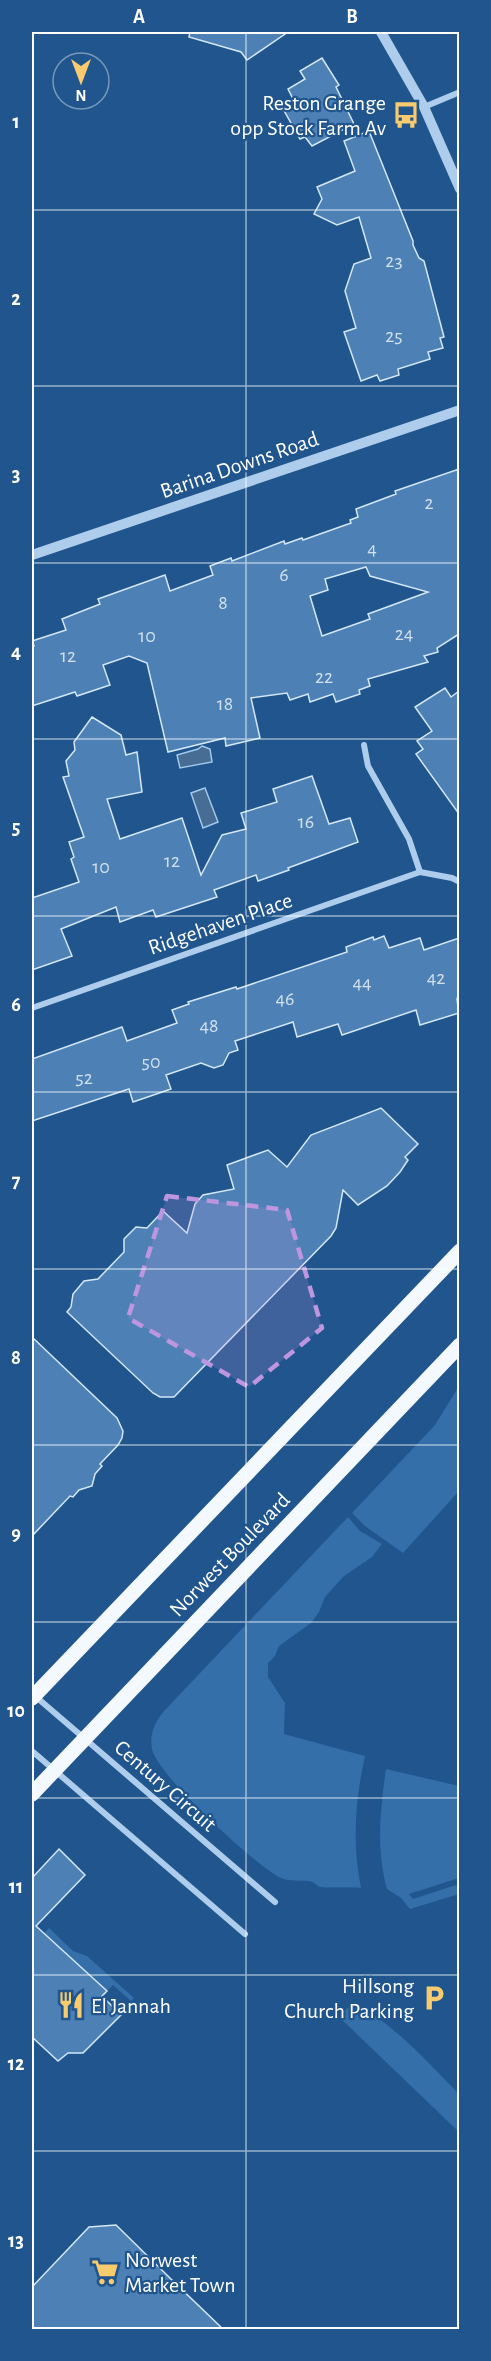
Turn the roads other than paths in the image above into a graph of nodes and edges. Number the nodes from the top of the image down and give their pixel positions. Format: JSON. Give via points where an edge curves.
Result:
{"nodes":[{"id":1,"x":381,"y":32,"type":"edge"},
{"id":2,"x":459,"y":92,"type":"edge"},
{"id":3,"x":424,"y":107,"type":"junction"},
{"id":4,"x":459,"y":189,"type":"edge"},
{"id":5,"x":459,"y":410,"type":"edge"},
{"id":6,"x":32,"y":555,"type":"edge"},
{"id":7,"x":364,"y":745,"type":"dead end"},
{"id":8,"x":420,"y":872,"type":"junction"},
{"id":9,"x":459,"y":882,"type":"edge"},
{"id":10,"x":32,"y":1008,"type":"edge"},
{"id":11,"x":459,"y":1251,"type":"edge"},
{"id":12,"x":459,"y":1345,"type":"edge"},
{"id":13,"x":32,"y":1696,"type":"edge"},
{"id":14,"x":84,"y":1738,"type":"junction"},
{"id":15,"x":32,"y":1751,"type":"edge"},
{"id":16,"x":54,"y":1770,"type":"junction"},
{"id":17,"x":32,"y":1794,"type":"edge"},
{"id":18,"x":275,"y":1902,"type":"dead end"},
{"id":19,"x":245,"y":1934,"type":"dead end"}],
"edges":[{"from":1,"to":3,"type":"street"},
{"from":2,"to":3,"type":"street"},
{"from":3,"to":4,"type":"street"},
{"from":5,"to":6,"type":"street","name":"Barina Downs Road"},
{"from":7,"to":8,"type":"street","via":[[368,766],[409,839]]},
{"from":8,"to":9,"type":"street","name":"Ridgehaven Place"},
{"from":8,"to":10,"type":"street","name":"Ridgehaven Place"},
{"from":11,"to":13,"type":"main road","name":"Norwest Boulevard"},
{"from":12,"to":14,"type":"main road","name":"Norwest Boulevard"},
{"from":13,"to":14,"type":"street","name":"Century Circuit"},
{"from":14,"to":16,"type":"main road","name":"Norwest Boulevard"},
{"from":14,"to":18,"type":"street","name":"Century Circuit"},
{"from":15,"to":16,"type":"street"},
{"from":16,"to":17,"type":"main road","name":"Norwest Boulevard"},
{"from":16,"to":19,"type":"street"}]}
